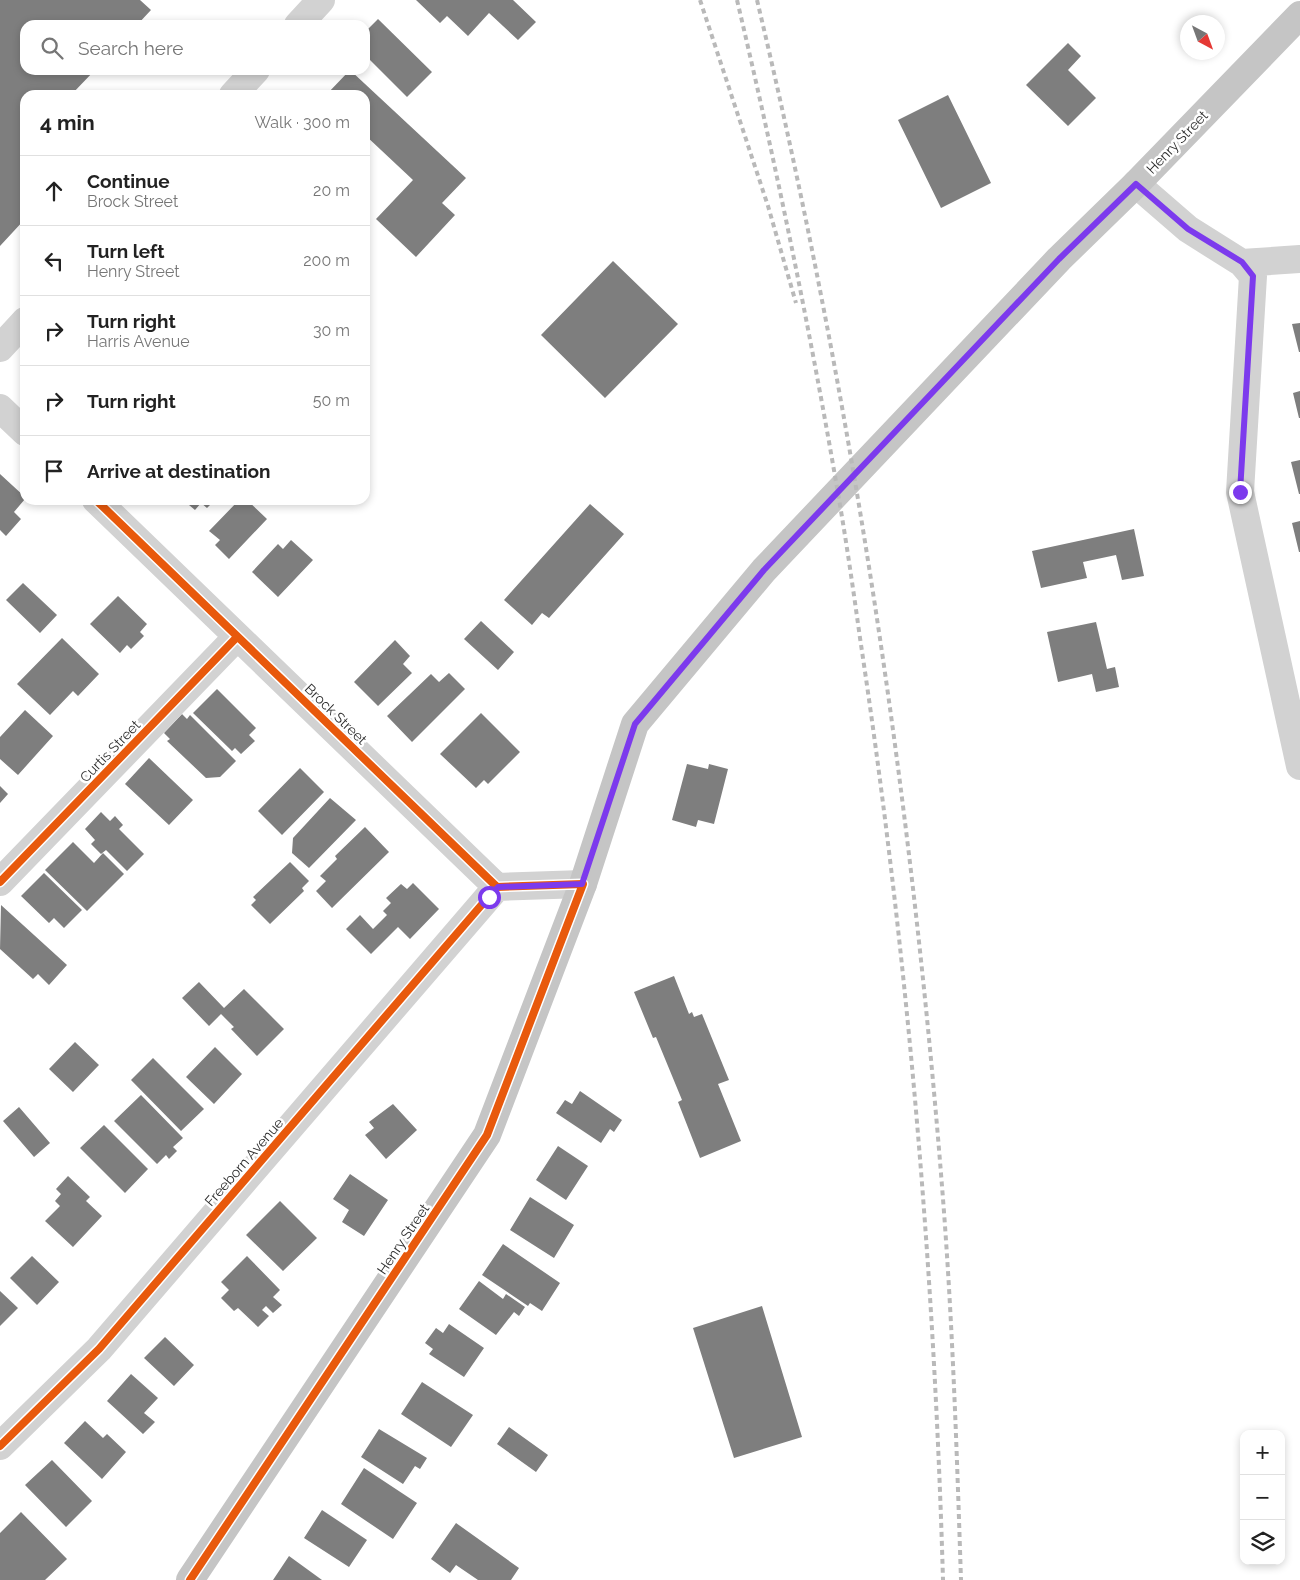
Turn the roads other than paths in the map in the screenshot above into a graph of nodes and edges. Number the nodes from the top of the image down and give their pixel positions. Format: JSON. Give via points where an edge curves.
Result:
{"nodes":[{"id":1,"x":321,"y":0,"type":"edge"},
{"id":2,"x":1300,"y":15,"type":"edge"},
{"id":3,"x":303,"y":20,"type":"edge"},
{"id":4,"x":251,"y":75,"type":"edge"},
{"id":5,"x":238,"y":90,"type":"edge"},
{"id":6,"x":1136,"y":184,"type":"junction"},
{"id":7,"x":1300,"y":259,"type":"edge"},
{"id":8,"x":1242,"y":262,"type":"junction"},
{"id":9,"x":20,"y":326,"type":"edge"},
{"id":10,"x":0,"y":348,"type":"edge"},
{"id":11,"x":0,"y":408,"type":"edge"},
{"id":12,"x":20,"y":427,"type":"edge"},
{"id":13,"x":101,"y":505,"type":"edge"},
{"id":14,"x":237,"y":637,"type":"junction"},
{"id":15,"x":1300,"y":766,"type":"edge"},
{"id":16,"x":0,"y":882,"type":"edge"},
{"id":17,"x":582,"y":884,"type":"junction"},
{"id":18,"x":498,"y":887,"type":"junction"},
{"id":19,"x":0,"y":1446,"type":"edge"},
{"id":20,"x":190,"y":1580,"type":"edge"}],
"edges":[{"from":1,"to":3,"type":"street"},
{"from":2,"to":6,"type":"main road","name":"Henry Street"},
{"from":4,"to":5,"type":"street"},
{"from":6,"to":8,"type":"street","via":[[1188,229]]},
{"from":6,"to":17,"type":"main road","name":"Henry Street","via":[[1059,259],[764,570],[635,724]]},
{"from":7,"to":8,"type":"street"},
{"from":8,"to":15,"type":"street","via":[[1253,276],[1240,492]]},
{"from":9,"to":10,"type":"street"},
{"from":11,"to":12,"type":"street"},
{"from":13,"to":14,"type":"street","name":"Brock Street"},
{"from":14,"to":16,"type":"street","name":"Curtis Street"},
{"from":14,"to":18,"type":"street","name":"Brock Street"},
{"from":17,"to":18,"type":"street"},
{"from":17,"to":20,"type":"main road","name":"Henry Street","via":[[487,1135]]},
{"from":18,"to":19,"type":"street","name":"Freeborn Avenue","via":[[99,1350]]}]}
